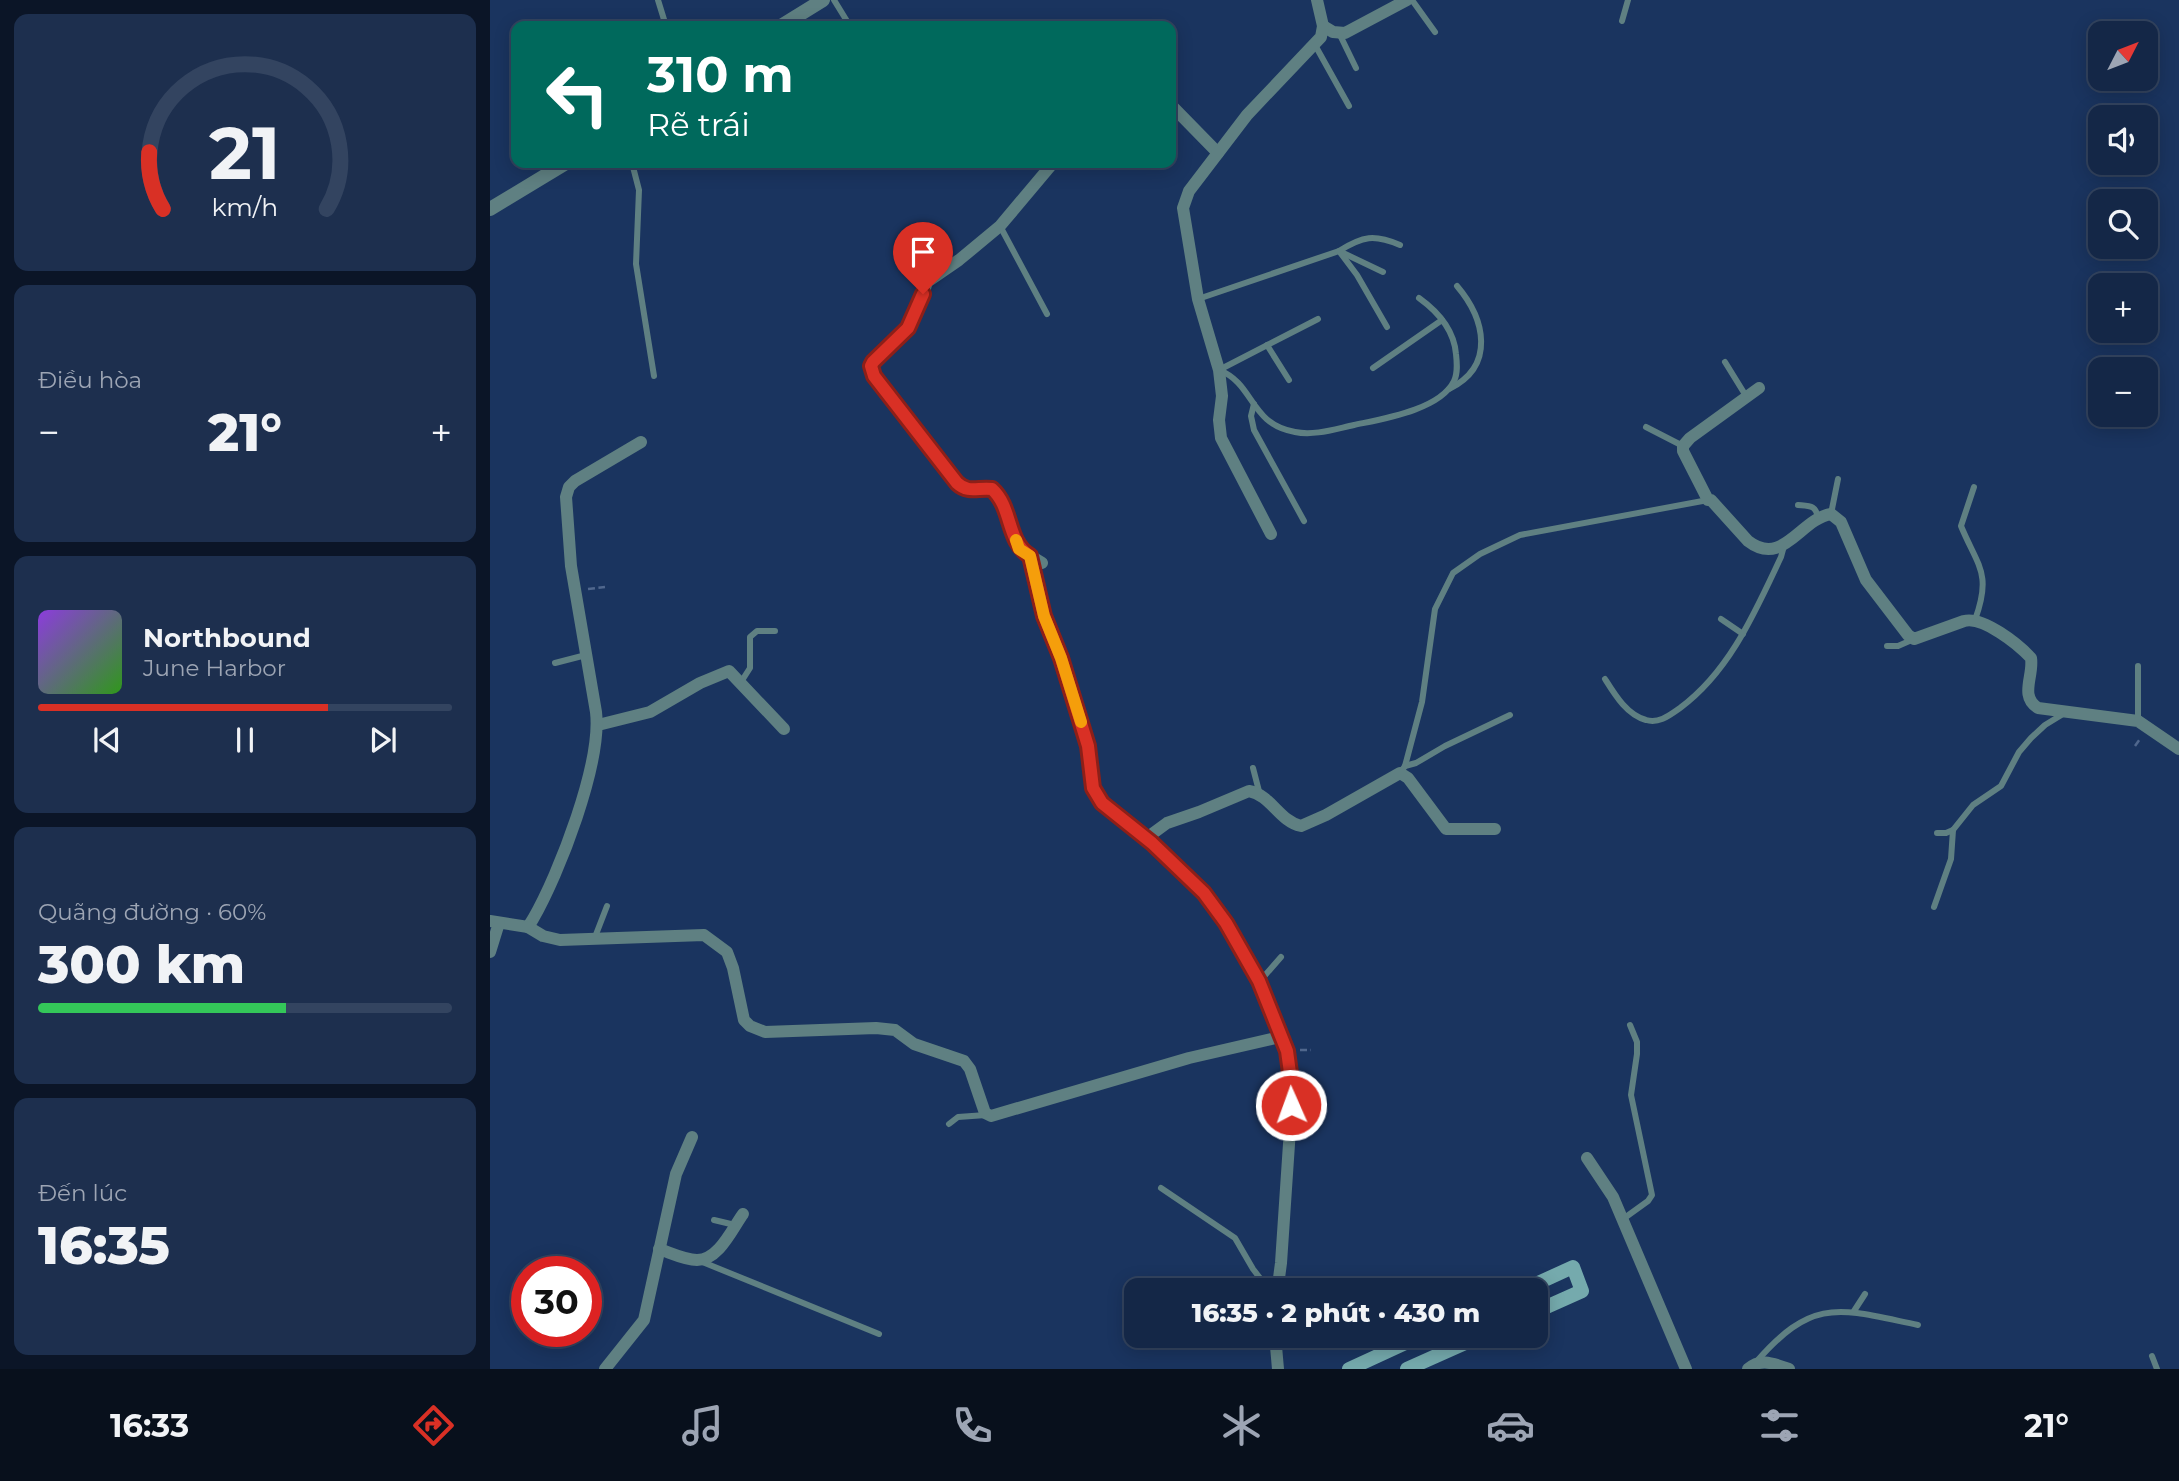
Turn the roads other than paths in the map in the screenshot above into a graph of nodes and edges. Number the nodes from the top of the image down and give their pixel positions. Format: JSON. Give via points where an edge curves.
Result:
{"nodes":[{"id":1,"x":658,"y":0,"type":"edge"},
{"id":2,"x":823,"y":0,"type":"edge"},
{"id":3,"x":834,"y":0,"type":"edge"},
{"id":4,"x":1317,"y":0,"type":"edge"},
{"id":5,"x":1407,"y":0,"type":"edge"},
{"id":6,"x":1412,"y":0,"type":"edge"},
{"id":7,"x":1628,"y":0,"type":"edge"},
{"id":8,"x":664,"y":21,"type":"edge"},
{"id":9,"x":790,"y":21,"type":"edge"},
{"id":10,"x":847,"y":21,"type":"edge"},
{"id":11,"x":1622,"y":21,"type":"dead end"},
{"id":12,"x":1323,"y":26,"type":"junction"},
{"id":13,"x":1435,"y":32,"type":"dead end"},
{"id":14,"x":1339,"y":33,"type":"junction"},
{"id":15,"x":1315,"y":45,"type":"junction"},
{"id":16,"x":1356,"y":68,"type":"dead end"},
{"id":17,"x":1349,"y":106,"type":"dead end"},
{"id":18,"x":1176,"y":110,"type":"edge"},
{"id":19,"x":1217,"y":153,"type":"junction"},
{"id":20,"x":558,"y":168,"type":"edge"},
{"id":21,"x":633,"y":168,"type":"edge"},
{"id":22,"x":1049,"y":168,"type":"edge"},
{"id":23,"x":490,"y":209,"type":"edge"},
{"id":24,"x":1000,"y":226,"type":"junction"},
{"id":25,"x":1400,"y":245,"type":"dead end"},
{"id":26,"x":1339,"y":251,"type":"junction"},
{"id":27,"x":1383,"y":272,"type":"dead end"},
{"id":28,"x":1457,"y":286,"type":"dead end"},
{"id":29,"x":1419,"y":298,"type":"dead end"},
{"id":30,"x":1198,"y":299,"type":"junction"},
{"id":31,"x":1047,"y":314,"type":"dead end"},
{"id":32,"x":1318,"y":319,"type":"dead end"},
{"id":33,"x":1442,"y":320,"type":"junction"},
{"id":34,"x":1387,"y":327,"type":"dead end"},
{"id":35,"x":1267,"y":345,"type":"junction"},
{"id":36,"x":1725,"y":362,"type":"dead end"},
{"id":37,"x":1373,"y":368,"type":"dead end"},
{"id":38,"x":1219,"y":370,"type":"junction"},
{"id":39,"x":654,"y":376,"type":"dead end"},
{"id":40,"x":1289,"y":380,"type":"dead end"},
{"id":41,"x":1759,"y":388,"type":"dead end"},
{"id":42,"x":1449,"y":389,"type":"junction"},
{"id":43,"x":1746,"y":396,"type":"junction"},
{"id":44,"x":1254,"y":404,"type":"junction"},
{"id":45,"x":1646,"y":427,"type":"dead end"},
{"id":46,"x":640,"y":442,"type":"dead end"},
{"id":47,"x":1684,"y":446,"type":"junction"},
{"id":48,"x":1838,"y":479,"type":"dead end"},
{"id":49,"x":1974,"y":487,"type":"dead end"},
{"id":50,"x":1708,"y":500,"type":"junction"},
{"id":51,"x":1798,"y":505,"type":"dead end"},
{"id":52,"x":1831,"y":514,"type":"junction"},
{"id":53,"x":1818,"y":518,"type":"junction"},
{"id":54,"x":1304,"y":521,"type":"dead end"},
{"id":55,"x":1271,"y":534,"type":"dead end"},
{"id":56,"x":1784,"y":545,"type":"junction"},
{"id":57,"x":1721,"y":619,"type":"dead end"},
{"id":58,"x":1975,"y":620,"type":"junction"},
{"id":59,"x":775,"y":631,"type":"dead end"},
{"id":60,"x":1742,"y":634,"type":"junction"},
{"id":61,"x":1914,"y":639,"type":"junction"},
{"id":62,"x":1887,"y":646,"type":"dead end"},
{"id":63,"x":586,"y":655,"type":"junction"},
{"id":64,"x":555,"y":663,"type":"dead end"},
{"id":65,"x":2138,"y":666,"type":"dead end"},
{"id":66,"x":1605,"y":679,"type":"dead end"},
{"id":67,"x":741,"y":682,"type":"junction"},
{"id":68,"x":2065,"y":713,"type":"junction"},
{"id":69,"x":1079,"y":715,"type":"joint"},
{"id":70,"x":1510,"y":715,"type":"dead end"},
{"id":71,"x":2138,"y":721,"type":"junction"},
{"id":72,"x":598,"y":725,"type":"junction"},
{"id":73,"x":784,"y":729,"type":"dead end"},
{"id":74,"x":2179,"y":749,"type":"edge"},
{"id":75,"x":1253,"y":768,"type":"dead end"},
{"id":76,"x":1403,"y":769,"type":"junction"},
{"id":77,"x":1260,"y":795,"type":"junction"},
{"id":78,"x":1495,"y":829,"type":"dead end"},
{"id":79,"x":1953,"y":830,"type":"junction"},
{"id":80,"x":1937,"y":833,"type":"dead end"},
{"id":81,"x":1152,"y":843,"type":"junction"},
{"id":82,"x":607,"y":906,"type":"dead end"},
{"id":83,"x":1934,"y":906,"type":"dead end"},
{"id":84,"x":495,"y":922,"type":"edge"},
{"id":85,"x":528,"y":927,"type":"junction"},
{"id":86,"x":595,"y":939,"type":"junction"},
{"id":87,"x":490,"y":952,"type":"edge"},
{"id":88,"x":1281,"y":957,"type":"dead end"},
{"id":89,"x":1259,"y":981,"type":"junction"},
{"id":90,"x":1630,"y":1025,"type":"dead end"},
{"id":91,"x":1280,"y":1037,"type":"junction"},
{"id":92,"x":988,"y":1115,"type":"junction"},
{"id":93,"x":949,"y":1124,"type":"dead end"},
{"id":94,"x":692,"y":1137,"type":"dead end"},
{"id":95,"x":1587,"y":1158,"type":"dead end"},
{"id":96,"x":1161,"y":1188,"type":"dead end"},
{"id":97,"x":743,"y":1214,"type":"dead end"},
{"id":98,"x":1623,"y":1219,"type":"junction"},
{"id":99,"x":714,"y":1220,"type":"dead end"},
{"id":100,"x":735,"y":1225,"type":"junction"},
{"id":101,"x":659,"y":1249,"type":"junction"},
{"id":102,"x":698,"y":1260,"type":"junction"},
{"id":103,"x":1261,"y":1278,"type":"edge"},
{"id":104,"x":1279,"y":1278,"type":"edge"},
{"id":105,"x":1548,"y":1278,"type":"edge"},
{"id":106,"x":1865,"y":1294,"type":"dead end"},
{"id":107,"x":1548,"y":1306,"type":"edge"},
{"id":108,"x":1854,"y":1311,"type":"junction"},
{"id":109,"x":1918,"y":1325,"type":"dead end"},
{"id":110,"x":879,"y":1334,"type":"dead end"},
{"id":111,"x":1276,"y":1348,"type":"edge"},
{"id":112,"x":1395,"y":1348,"type":"edge"},
{"id":113,"x":1454,"y":1348,"type":"edge"},
{"id":114,"x":2152,"y":1356,"type":"dead end"},
{"id":115,"x":1751,"y":1366,"type":"edge"},
{"id":116,"x":604,"y":1369,"type":"edge"},
{"id":117,"x":1278,"y":1369,"type":"edge"},
{"id":118,"x":1349,"y":1369,"type":"edge"},
{"id":119,"x":1406,"y":1369,"type":"edge"},
{"id":120,"x":1686,"y":1369,"type":"edge"},
{"id":121,"x":1789,"y":1369,"type":"edge"},
{"id":122,"x":2157,"y":1369,"type":"edge"}],
"edges":[{"from":1,"to":8,"type":"lane"},
{"from":2,"to":9,"type":"street"},
{"from":3,"to":10,"type":"lane"},
{"from":4,"to":12,"type":"street"},
{"from":5,"to":14,"type":"street"},
{"from":6,"to":13,"type":"lane"},
{"from":7,"to":11,"type":"lane"},
{"from":12,"to":14,"type":"street"},
{"from":12,"to":15,"type":"street"},
{"from":14,"to":16,"type":"lane"},
{"from":15,"to":17,"type":"lane"},
{"from":15,"to":19,"type":"street","via":[[1258,102]]},
{"from":18,"to":19,"type":"street"},
{"from":19,"to":30,"type":"street","via":[[1189,191],[1183,208]]},
{"from":20,"to":23,"type":"street"},
{"from":21,"to":39,"type":"lane","via":[[639,190],[636,264]]},
{"from":22,"to":24,"type":"street"},
{"from":24,"to":31,"type":"lane"},
{"from":24,"to":69,"type":"street","via":[[927,282],[908,328],[871,366],[874,376],[957,483],[972,491],[992,489],[1000,496],[1019,549],[1036,559],[1044,616]]},
{"from":25,"to":26,"type":"lane","via":[[1368,237]]},
{"from":26,"to":27,"type":"lane"},
{"from":26,"to":30,"type":"lane"},
{"from":26,"to":34,"type":"lane"},
{"from":28,"to":42,"type":"lane","via":[[1470,301],[1480,325],[1481,349],[1471,373]]},
{"from":29,"to":33,"type":"lane"},
{"from":30,"to":38,"type":"street"},
{"from":32,"to":35,"type":"lane"},
{"from":33,"to":37,"type":"lane"},
{"from":33,"to":42,"type":"lane","via":[[1457,355],[1457,372]]},
{"from":35,"to":38,"type":"lane"},
{"from":35,"to":40,"type":"lane"},
{"from":36,"to":43,"type":"lane"},
{"from":38,"to":44,"type":"lane","via":[[1235,380]]},
{"from":38,"to":55,"type":"street","via":[[1221,438]]},
{"from":41,"to":43,"type":"street"},
{"from":42,"to":44,"type":"lane","via":[[1416,409],[1312,433],[1278,428],[1265,420]]},
{"from":43,"to":47,"type":"street"},
{"from":44,"to":54,"type":"lane","via":[[1254,429]]},
{"from":45,"to":47,"type":"lane"},
{"from":46,"to":63,"type":"street","via":[[575,481],[566,496],[571,566]]},
{"from":47,"to":50,"type":"street","via":[[1685,460]]},
{"from":48,"to":52,"type":"lane"},
{"from":49,"to":58,"type":"lane","via":[[1961,526],[1983,576]]},
{"from":50,"to":56,"type":"street","via":[[1754,546],[1771,549]]},
{"from":50,"to":76,"type":"lane","via":[[1520,535],[1453,573],[1435,609],[1422,702]]},
{"from":51,"to":53,"type":"lane","via":[[1814,507]]},
{"from":52,"to":53,"type":"street"},
{"from":52,"to":61,"type":"street","via":[[1841,522],[1866,580]]},
{"from":53,"to":56,"type":"street"},
{"from":56,"to":60,"type":"lane"},
{"from":57,"to":60,"type":"lane"},
{"from":58,"to":61,"type":"street"},
{"from":58,"to":68,"type":"street","via":[[2007,637],[2031,658],[2027,694],[2032,705]]},
{"from":59,"to":67,"type":"lane","via":[[752,634],[750,668]]},
{"from":60,"to":66,"type":"lane","via":[[1697,696],[1655,722],[1631,712]]},
{"from":61,"to":62,"type":"lane"},
{"from":63,"to":64,"type":"lane"},
{"from":63,"to":72,"type":"street"},
{"from":65,"to":71,"type":"lane"},
{"from":67,"to":72,"type":"street","via":[[725,672],[650,712]]},
{"from":67,"to":73,"type":"street"},
{"from":68,"to":71,"type":"street"},
{"from":68,"to":79,"type":"lane","via":[[2031,738],[2001,786],[1973,805]]},
{"from":69,"to":81,"type":"lane","via":[[1093,788],[1102,803]]},
{"from":70,"to":76,"type":"lane"},
{"from":71,"to":74,"type":"street"},
{"from":72,"to":85,"type":"street","via":[[585,790],[559,867]]},
{"from":75,"to":77,"type":"lane"},
{"from":76,"to":77,"type":"street","via":[[1326,816],[1301,825],[1284,818]]},
{"from":76,"to":78,"type":"street","via":[[1446,829]]},
{"from":77,"to":81,"type":"street","via":[[1249,790],[1167,823],[1152,834]]},
{"from":79,"to":80,"type":"lane"},
{"from":79,"to":83,"type":"lane","via":[[1951,859]]},
{"from":81,"to":89,"type":"street","via":[[1211,901]]},
{"from":82,"to":86,"type":"lane"},
{"from":84,"to":85,"type":"street"},
{"from":84,"to":87,"type":"street"},
{"from":85,"to":86,"type":"street","via":[[552,940]]},
{"from":86,"to":92,"type":"street","via":[[704,935],[727,952],[744,1020],[750,1026],[765,1032],[895,1030],[914,1044],[964,1061]]},
{"from":88,"to":89,"type":"lane"},
{"from":89,"to":91,"type":"street"},
{"from":90,"to":98,"type":"lane","via":[[1637,1054],[1631,1095],[1651,1195]]},
{"from":91,"to":92,"type":"street"},
{"from":91,"to":104,"type":"street","via":[[1291,1080]]},
{"from":92,"to":93,"type":"lane","via":[[958,1117]]},
{"from":94,"to":101,"type":"street","via":[[676,1174]]},
{"from":95,"to":98,"type":"street"},
{"from":96,"to":103,"type":"lane","via":[[1235,1238]]},
{"from":97,"to":100,"type":"street"},
{"from":98,"to":120,"type":"street"},
{"from":99,"to":100,"type":"lane"},
{"from":100,"to":102,"type":"street","via":[[710,1257]]},
{"from":101,"to":102,"type":"street"},
{"from":101,"to":116,"type":"street","via":[[644,1320]]},
{"from":102,"to":110,"type":"lane"},
{"from":105,"to":107,"type":"main road","via":[[1573,1267],[1582,1292]]},
{"from":106,"to":108,"type":"lane"},
{"from":108,"to":109,"type":"lane"},
{"from":108,"to":115,"type":"lane","via":[[1808,1317],[1776,1339]]},
{"from":111,"to":117,"type":"street"},
{"from":112,"to":118,"type":"main road"},
{"from":113,"to":119,"type":"main road"},
{"from":114,"to":122,"type":"lane"},
{"from":115,"to":121,"type":"street","via":[[1771,1363]]}]}
